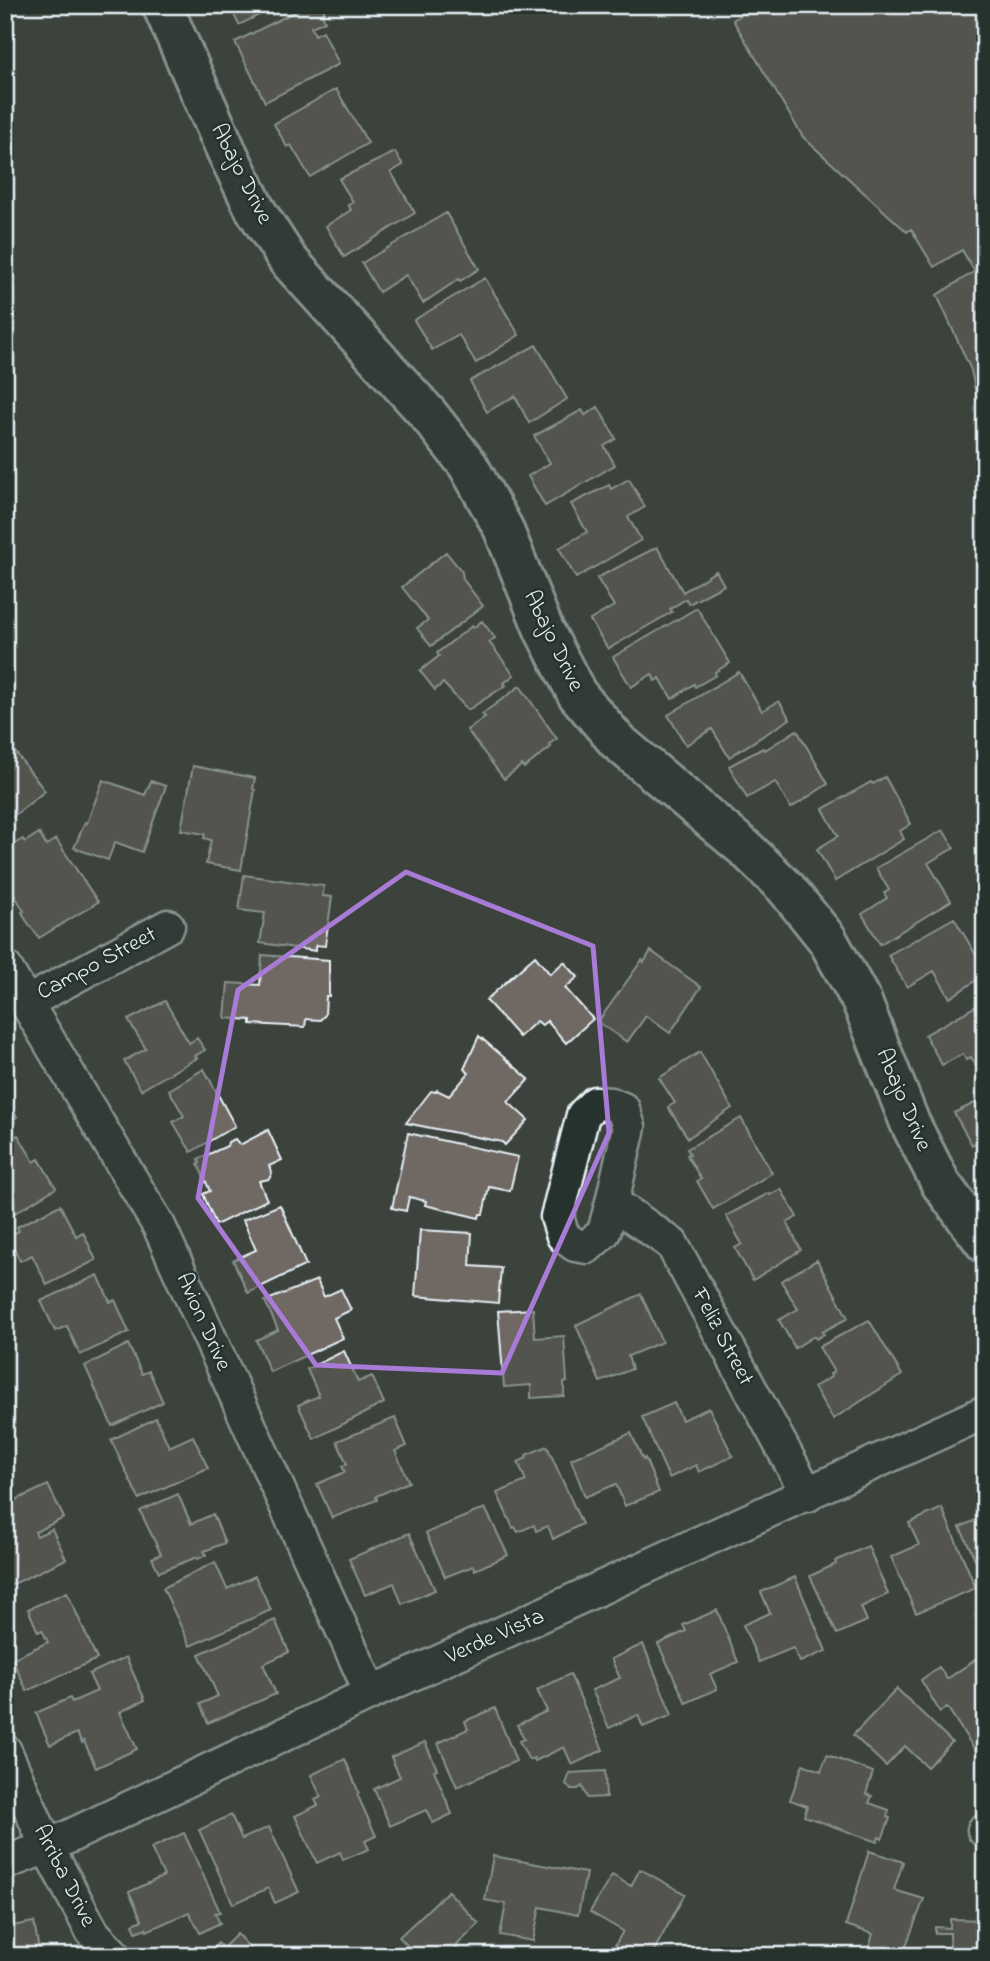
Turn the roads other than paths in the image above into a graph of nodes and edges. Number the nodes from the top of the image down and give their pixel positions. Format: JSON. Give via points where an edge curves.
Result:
{"nodes":[{"id":1,"x":162,"y":5,"type":"edge"},
{"id":2,"x":169,"y":926,"type":"dead end"},
{"id":3,"x":5,"y":967,"type":"edge"},
{"id":4,"x":26,"y":1003,"type":"junction"},
{"id":5,"x":612,"y":1202,"type":"dead end"},
{"id":6,"x":985,"y":1243,"type":"edge"},
{"id":7,"x":985,"y":1412,"type":"edge"},
{"id":8,"x":808,"y":1494,"type":"junction"},
{"id":9,"x":372,"y":1693,"type":"junction"},
{"id":10,"x":5,"y":1751,"type":"edge"},
{"id":11,"x":47,"y":1847,"type":"junction"},
{"id":12,"x":5,"y":1863,"type":"edge"},
{"id":13,"x":114,"y":1956,"type":"edge"}],
"edges":[{"from":1,"to":6,"type":"street","name":"Abajo Drive","via":[[255,209],[288,260],[428,414],[468,466],[503,528],[544,630],[577,694],[617,741],[786,888],[827,939],[862,1002],[910,1123],[941,1184]]},
{"from":2,"to":4,"type":"street","name":"Campo Street"},
{"from":3,"to":4,"type":"street","name":"Avion Drive"},
{"from":4,"to":9,"type":"street","name":"Avion Drive","via":[[159,1226]]},
{"from":5,"to":8,"type":"street","name":"Feliz Street","via":[[672,1244]]},
{"from":7,"to":8,"type":"street","name":"Verde Vista"},
{"from":8,"to":9,"type":"street","name":"Verde Vista"},
{"from":9,"to":11,"type":"street","name":"Verde Vista"},
{"from":10,"to":11,"type":"street","name":"Arriba Drive"},
{"from":11,"to":12,"type":"street","name":"Verde Vista"},
{"from":11,"to":13,"type":"street","name":"Arriba Drive","via":[[93,1933]]}]}
